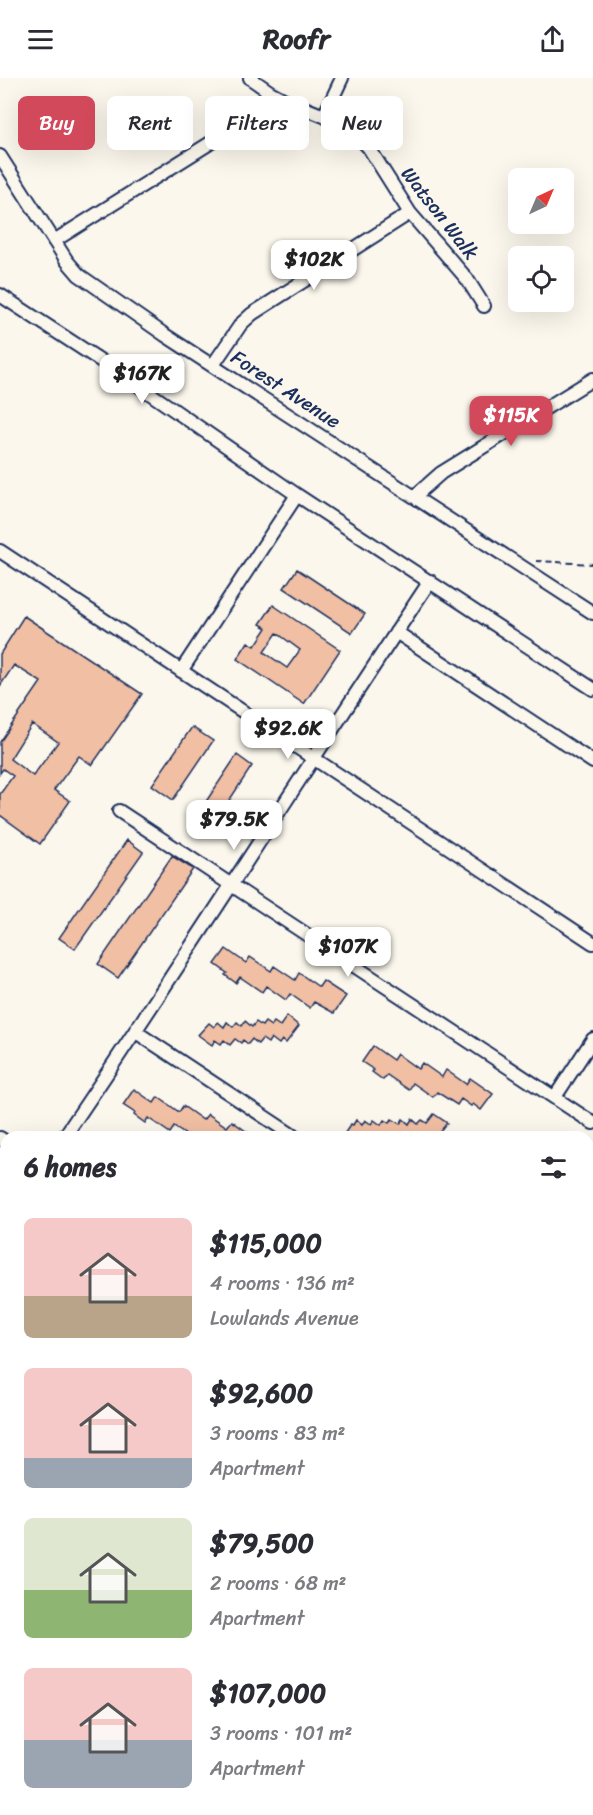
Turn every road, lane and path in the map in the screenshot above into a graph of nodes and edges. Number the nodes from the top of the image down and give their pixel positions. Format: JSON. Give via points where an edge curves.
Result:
{"nodes":[{"id":1,"x":250,"y":78,"type":"edge"},
{"id":2,"x":342,"y":78,"type":"edge"},
{"id":3,"x":270,"y":92,"type":"junction"},
{"id":4,"x":333,"y":96,"type":"edge"},
{"id":5,"x":321,"y":115,"type":"edge"},
{"id":6,"x":370,"y":150,"type":"edge"},
{"id":7,"x":0,"y":156,"type":"edge"},
{"id":8,"x":410,"y":213,"type":"junction"},
{"id":9,"x":54,"y":241,"type":"junction"},
{"id":10,"x":0,"y":295,"type":"edge"},
{"id":11,"x":484,"y":306,"type":"dead end"},
{"id":12,"x":213,"y":365,"type":"junction"},
{"id":13,"x":593,"y":379,"type":"edge"},
{"id":14,"x":297,"y":495,"type":"junction"},
{"id":15,"x":416,"y":496,"type":"junction"},
{"id":16,"x":0,"y":551,"type":"edge"},
{"id":17,"x":535,"y":561,"type":"dead end"},
{"id":18,"x":593,"y":564,"type":"edge"},
{"id":19,"x":430,"y":581,"type":"junction"},
{"id":20,"x":593,"y":613,"type":"edge"},
{"id":21,"x":396,"y":632,"type":"junction"},
{"id":22,"x":181,"y":671,"type":"junction"},
{"id":23,"x":593,"y":689,"type":"edge"},
{"id":24,"x":313,"y":758,"type":"junction"},
{"id":25,"x":593,"y":762,"type":"edge"},
{"id":26,"x":119,"y":811,"type":"dead end"},
{"id":27,"x":231,"y":883,"type":"junction"},
{"id":28,"x":593,"y":943,"type":"edge"},
{"id":29,"x":136,"y":1032,"type":"junction"},
{"id":30,"x":593,"y":1039,"type":"edge"},
{"id":31,"x":555,"y":1097,"type":"junction"},
{"id":32,"x":593,"y":1123,"type":"edge"},
{"id":33,"x":68,"y":1131,"type":"edge"},
{"id":34,"x":286,"y":1131,"type":"edge"}],
"edges":[{"from":1,"to":3,"type":"street","name":"Watson Walk"},
{"from":2,"to":4,"type":"street"},
{"from":3,"to":5,"type":"street","name":"Watson Walk"},
{"from":3,"to":9,"type":"street","via":[[248,118],[231,130]]},
{"from":6,"to":8,"type":"street","name":"Watson Walk"},
{"from":7,"to":9,"type":"street","name":"Forest Avenue"},
{"from":8,"to":11,"type":"street","name":"Watson Walk","via":[[467,279]]},
{"from":8,"to":12,"type":"street","via":[[252,314]]},
{"from":9,"to":12,"type":"street","name":"Forest Avenue","via":[[79,275]]},
{"from":10,"to":14,"type":"street"},
{"from":12,"to":15,"type":"street","name":"Forest Avenue"},
{"from":13,"to":15,"type":"street","via":[[441,473]]},
{"from":14,"to":19,"type":"street"},
{"from":14,"to":22,"type":"street"},
{"from":15,"to":20,"type":"street","name":"Forest Avenue"},
{"from":16,"to":22,"type":"street"},
{"from":17,"to":18,"type":"path"},
{"from":19,"to":21,"type":"street"},
{"from":19,"to":23,"type":"street"},
{"from":21,"to":24,"type":"street"},
{"from":21,"to":25,"type":"street"},
{"from":22,"to":24,"type":"street"},
{"from":24,"to":27,"type":"street"},
{"from":24,"to":28,"type":"street"},
{"from":26,"to":27,"type":"street"},
{"from":27,"to":29,"type":"street"},
{"from":27,"to":31,"type":"street"},
{"from":29,"to":33,"type":"street"},
{"from":29,"to":34,"type":"street"},
{"from":30,"to":31,"type":"street"},
{"from":31,"to":32,"type":"street"}]}
